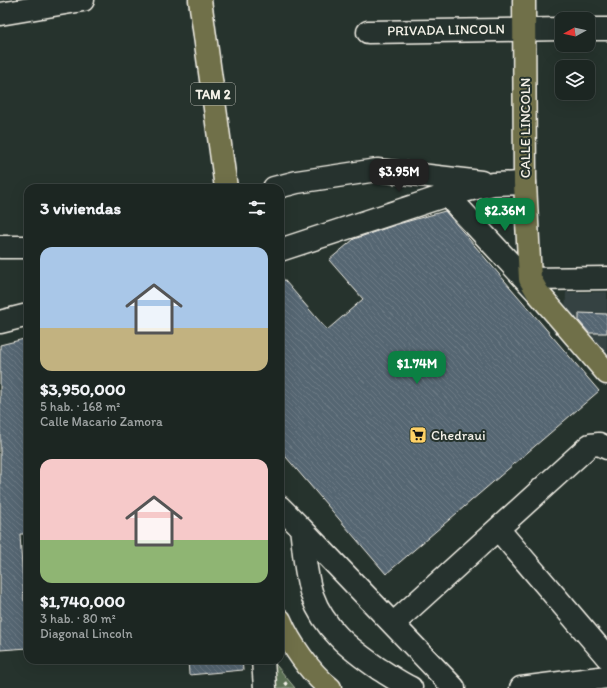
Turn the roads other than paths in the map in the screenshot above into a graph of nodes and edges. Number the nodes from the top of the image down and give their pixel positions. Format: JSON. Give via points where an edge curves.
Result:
{"nodes":[{"id":1,"x":83,"y":0,"type":"edge"},
{"id":2,"x":200,"y":0,"type":"edge"},
{"id":3,"x":524,"y":0,"type":"edge"},
{"id":4,"x":0,"y":14,"type":"edge"},
{"id":5,"x":524,"y":29,"type":"junction"},
{"id":6,"x":555,"y":29,"type":"edge"},
{"id":7,"x":595,"y":29,"type":"edge"},
{"id":8,"x":607,"y":29,"type":"edge"},
{"id":9,"x":368,"y":32,"type":"dead end"},
{"id":10,"x":525,"y":183,"type":"junction"},
{"id":11,"x":225,"y":184,"type":"edge"},
{"id":12,"x":493,"y":184,"type":"junction"},
{"id":13,"x":284,"y":185,"type":"edge"},
{"id":14,"x":447,"y":195,"type":"junction"},
{"id":15,"x":0,"y":247,"type":"edge"},
{"id":16,"x":24,"y":248,"type":"edge"},
{"id":17,"x":284,"y":249,"type":"edge"},
{"id":18,"x":607,"y":278,"type":"edge"},
{"id":19,"x":534,"y":286,"type":"junction"},
{"id":20,"x":24,"y":316,"type":"edge"},
{"id":21,"x":0,"y":322,"type":"edge"},
{"id":22,"x":607,"y":373,"type":"edge"},
{"id":23,"x":607,"y":448,"type":"edge"},
{"id":24,"x":284,"y":512,"type":"edge"},
{"id":25,"x":301,"y":528,"type":"junction"},
{"id":26,"x":498,"y":529,"type":"junction"},
{"id":27,"x":394,"y":624,"type":"junction"},
{"id":28,"x":284,"y":628,"type":"edge"},
{"id":29,"x":607,"y":657,"type":"edge"},
{"id":30,"x":263,"y":664,"type":"edge"},
{"id":31,"x":607,"y":677,"type":"edge"},
{"id":32,"x":265,"y":688,"type":"edge"},
{"id":33,"x":330,"y":688,"type":"edge"},
{"id":34,"x":411,"y":688,"type":"edge"},
{"id":35,"x":454,"y":688,"type":"edge"},
{"id":36,"x":521,"y":688,"type":"edge"}],
"edges":[{"from":1,"to":4,"type":"street"},
{"from":2,"to":11,"type":"main road","number":"TAM 2"},
{"from":3,"to":5,"type":"main road","name":"CALLE LINCOLN"},
{"from":5,"to":6,"type":"street","name":"PRIVADA LINCOLN"},
{"from":5,"to":9,"type":"street","name":"PRIVADA LINCOLN"},
{"from":5,"to":10,"type":"main road","name":"CALLE LINCOLN"},
{"from":7,"to":8,"type":"street"},
{"from":10,"to":12,"type":"street"},
{"from":10,"to":19,"type":"main road","name":"CALLE LINCOLN"},
{"from":12,"to":13,"type":"street","via":[[377,170]]},
{"from":12,"to":14,"type":"street"},
{"from":14,"to":17,"type":"street"},
{"from":14,"to":19,"type":"street"},
{"from":15,"to":16,"type":"street"},
{"from":18,"to":19,"type":"street"},
{"from":19,"to":22,"type":"main road"},
{"from":20,"to":21,"type":"street"},
{"from":23,"to":26,"type":"street","via":[[599,444],[590,446]]},
{"from":24,"to":25,"type":"street"},
{"from":25,"to":27,"type":"street"},
{"from":25,"to":34,"type":"street","via":[[312,594],[319,611],[336,635],[355,652]]},
{"from":26,"to":27,"type":"street"},
{"from":26,"to":29,"type":"street"},
{"from":27,"to":35,"type":"street"},
{"from":28,"to":33,"type":"main road","via":[[313,672]]},
{"from":30,"to":32,"type":"street"},
{"from":31,"to":36,"type":"street"}]}
